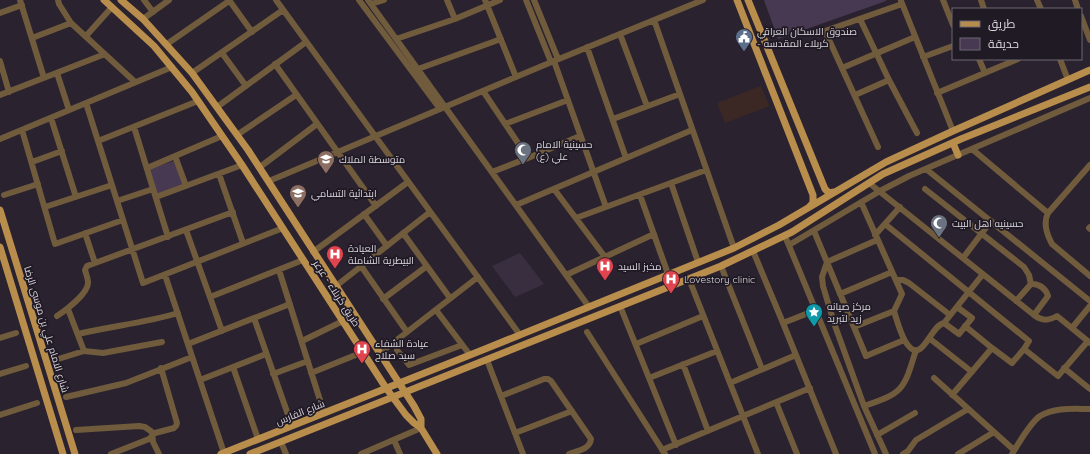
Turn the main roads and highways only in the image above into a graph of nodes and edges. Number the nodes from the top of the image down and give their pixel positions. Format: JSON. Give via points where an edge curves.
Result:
{"nodes":[{"id":1,"x":104,"y":0,"type":"edge"},
{"id":2,"x":121,"y":0,"type":"edge"},
{"id":3,"x":737,"y":0,"type":"edge"},
{"id":4,"x":748,"y":0,"type":"edge"},
{"id":5,"x":146,"y":22,"type":"junction"},
{"id":6,"x":139,"y":32,"type":"junction"},
{"id":7,"x":165,"y":42,"type":"junction"},
{"id":8,"x":154,"y":46,"type":"junction"},
{"id":9,"x":1090,"y":70,"type":"edge"},
{"id":10,"x":1090,"y":87,"type":"edge"},
{"id":11,"x":953,"y":143,"type":"junction"},
{"id":12,"x":958,"y":155,"type":"road end"},
{"id":13,"x":817,"y":169,"type":"junction"},
{"id":14,"x":804,"y":173,"type":"junction"},
{"id":15,"x":834,"y":192,"type":"junction"},
{"id":16,"x":810,"y":207,"type":"junction"},
{"id":17,"x":0,"y":210,"type":"edge"},
{"id":18,"x":0,"y":247,"type":"edge"},
{"id":19,"x":436,"y":369,"type":"junction"},
{"id":20,"x":390,"y":370,"type":"junction"},
{"id":21,"x":414,"y":377,"type":"junction"},
{"id":22,"x":380,"y":379,"type":"junction"},
{"id":23,"x":439,"y":379,"type":"junction"},
{"id":24,"x":399,"y":383,"type":"junction"},
{"id":25,"x":386,"y":388,"type":"junction"},
{"id":26,"x":405,"y":392,"type":"junction"},
{"id":27,"x":371,"y":394,"type":"junction"},
{"id":28,"x":393,"y":397,"type":"junction"},
{"id":29,"x":371,"y":406,"type":"junction"},
{"id":30,"x":421,"y":428,"type":"junction"},
{"id":31,"x":222,"y":453,"type":"edge"},
{"id":32,"x":63,"y":454,"type":"edge"},
{"id":33,"x":75,"y":454,"type":"edge"},
{"id":34,"x":250,"y":454,"type":"edge"},
{"id":35,"x":437,"y":454,"type":"edge"}],
"edges":[{"from":1,"to":6,"type":"main road","name":"طريق كربلاء - عرعر"},
{"from":2,"to":5,"type":"main road","name":"طريق كربلاء - عرعر"},
{"from":3,"to":14,"type":"main road"},
{"from":4,"to":13,"type":"main road"},
{"from":5,"to":6,"type":"main road","via":[[146,30]]},
{"from":5,"to":7,"type":"main road","name":"طريق كربلاء - عرعر"},
{"from":6,"to":8,"type":"main road","name":"طريق كربلاء - عرعر"},
{"from":7,"to":8,"type":"main road","via":[[156,41]]},
{"from":7,"to":20,"type":"main road","name":"طريق كربلاء - عرعر","via":[[192,73],[260,167]]},
{"from":8,"to":22,"type":"main road","name":"طريق كربلاء - عرعر","via":[[198,101],[242,165]]},
{"from":9,"to":15,"type":"main road","name":"شارع الفارس","via":[[886,162]]},
{"from":10,"to":11,"type":"main road","name":"شارع الفارس"},
{"from":11,"to":12,"type":"main road"},
{"from":11,"to":23,"type":"main road","name":"شارع الفارس","via":[[883,174],[785,236],[722,266]]},
{"from":13,"to":14,"type":"main road","via":[[812,174]]},
{"from":13,"to":15,"type":"main road","via":[[825,189],[829,193]]},
{"from":14,"to":16,"type":"main road","via":[[814,199]]},
{"from":15,"to":16,"type":"main road","name":"شارع الفارس"},
{"from":16,"to":19,"type":"main road","name":"شارع الفارس","via":[[734,248]]},
{"from":17,"to":33,"type":"main road","name":"شارع الامام علي بن موسى الرضا"},
{"from":18,"to":32,"type":"main road"},
{"from":19,"to":21,"type":"main road","name":"شارع الفارس"},
{"from":19,"to":23,"type":"main road","via":[[432,374],[434,378]]},
{"from":20,"to":21,"type":"main road","via":[[402,377]]},
{"from":20,"to":24,"type":"main road","name":"طريق كربلاء - عرعر"},
{"from":21,"to":24,"type":"main road","name":"شارع الفارس"},
{"from":22,"to":25,"type":"main road","name":"طريق كربلاء - عرعر"},
{"from":22,"to":27,"type":"main road","via":[[380,386]]},
{"from":23,"to":26,"type":"main road","name":"شارع الفارس"},
{"from":24,"to":25,"type":"main road","name":"شارع الفارس"},
{"from":24,"to":26,"type":"main road","name":"طريق كربلاء - عرعر"},
{"from":25,"to":27,"type":"main road","name":"شارع الفارس"},
{"from":25,"to":28,"type":"main road","name":"طريق كربلاء - عرعر"},
{"from":26,"to":28,"type":"main road","name":"شارع الفارس"},
{"from":26,"to":30,"type":"main road","name":"طريق كربلاء - عرعر","via":[[421,419]]},
{"from":27,"to":29,"type":"main road","via":[[374,402]]},
{"from":27,"to":31,"type":"main road","name":"شارع الفارس"},
{"from":28,"to":29,"type":"main road","name":"شارع الفارس"},
{"from":28,"to":30,"type":"main road","name":"طريق كربلاء - عرعر"},
{"from":29,"to":34,"type":"main road","name":"شارع الفارس"},
{"from":30,"to":35,"type":"main road"}]}
